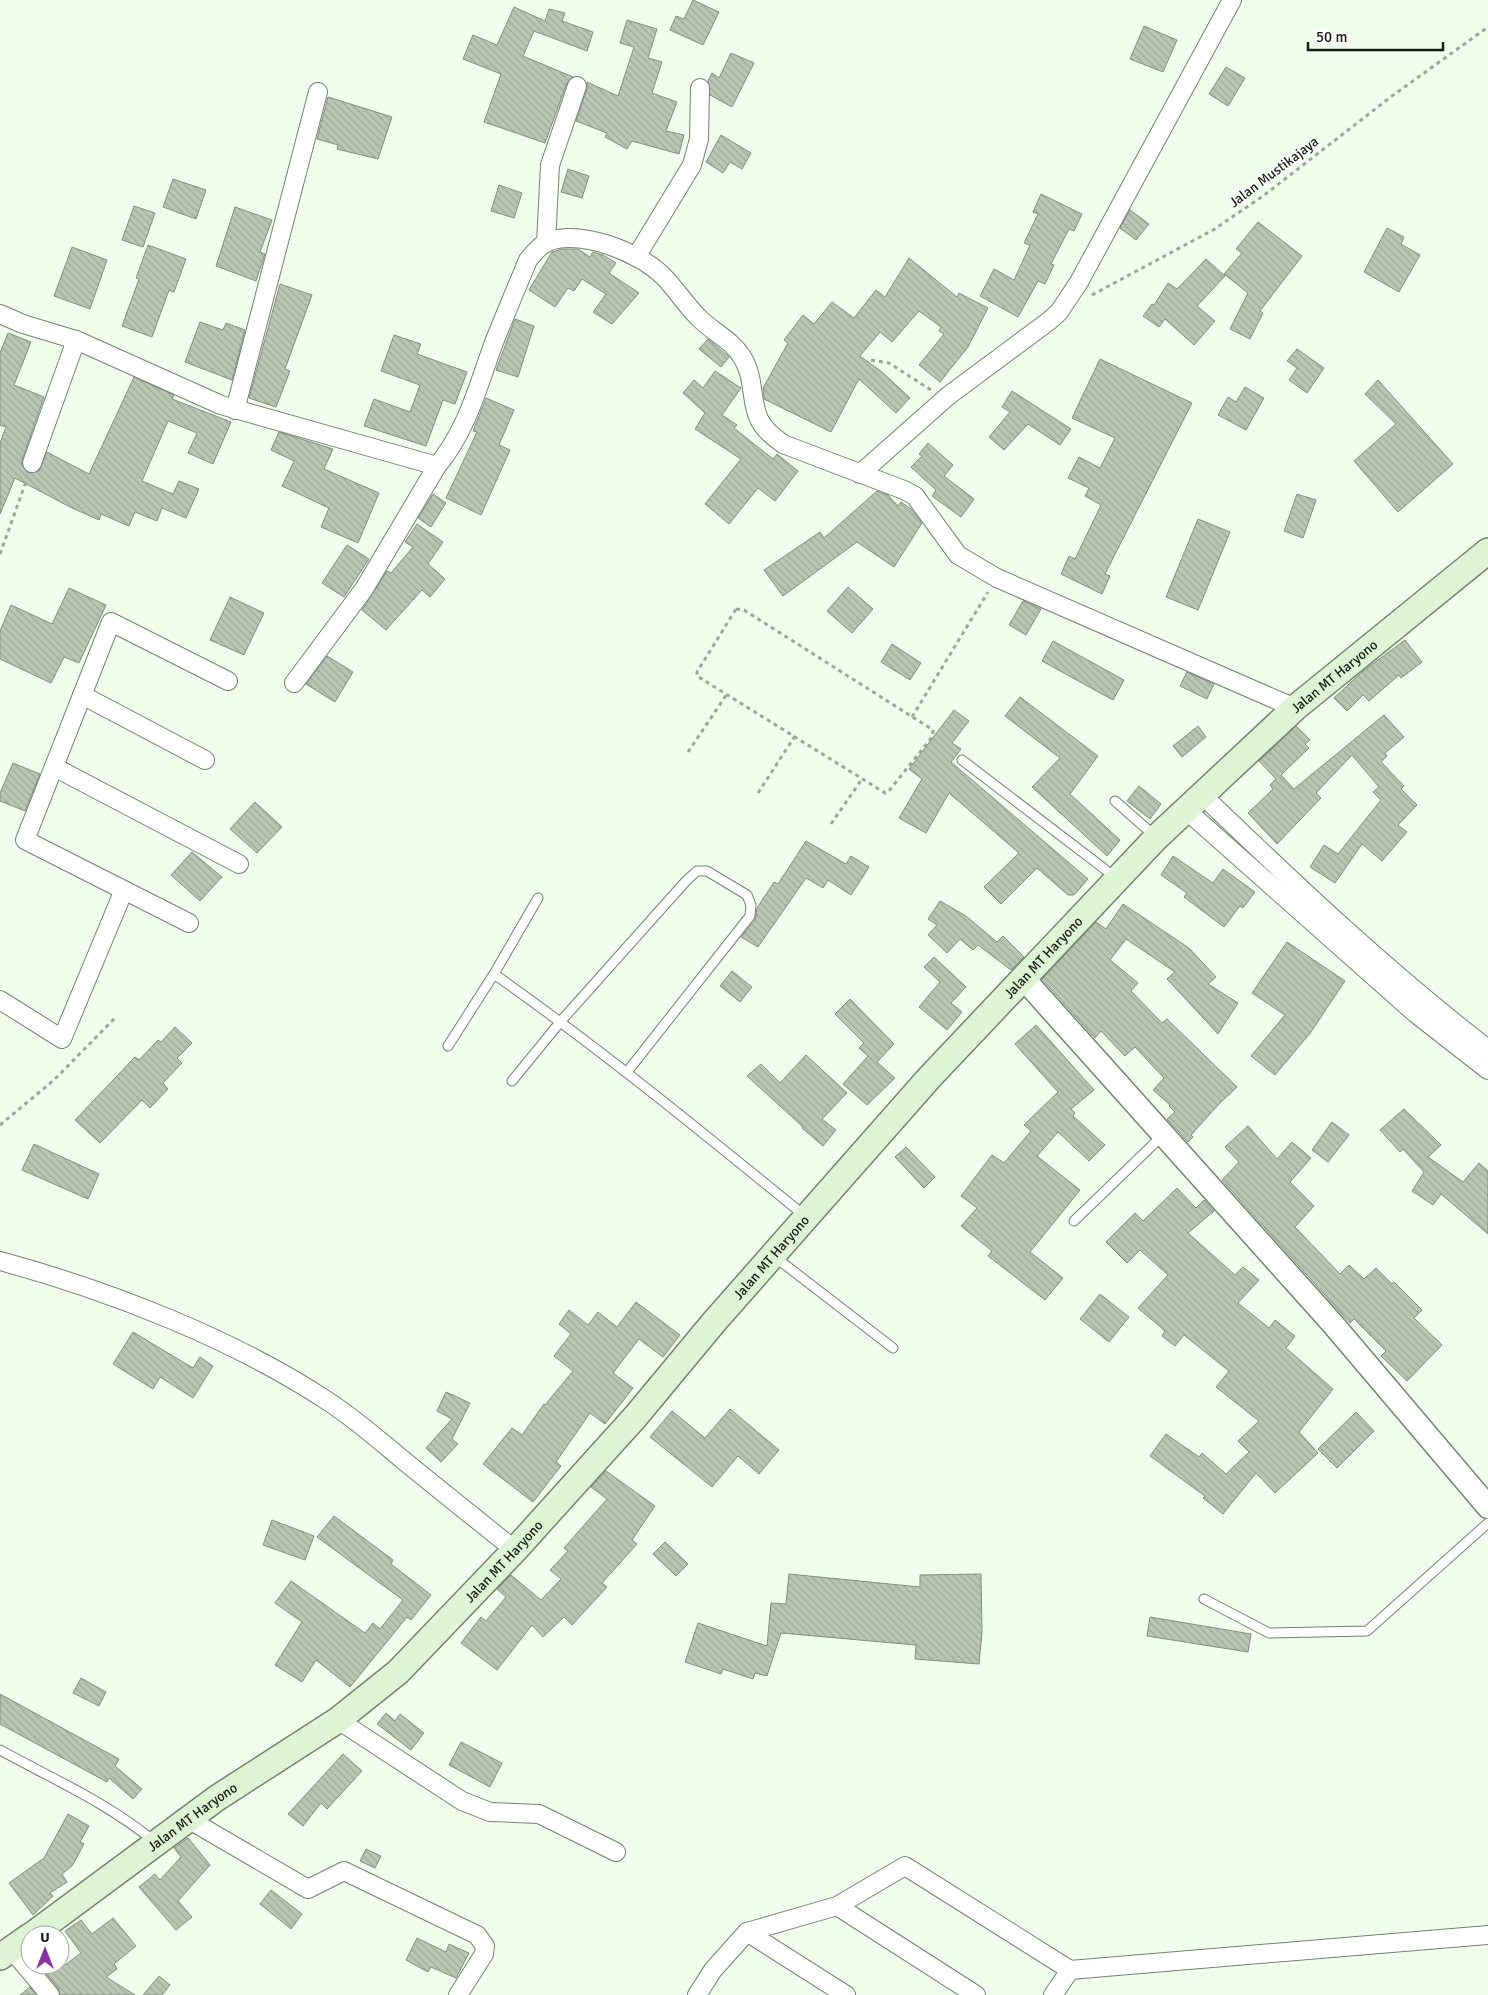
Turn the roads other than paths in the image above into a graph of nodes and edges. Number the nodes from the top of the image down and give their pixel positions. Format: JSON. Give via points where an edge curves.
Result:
{"nodes":[{"id":1,"x":1232,"y":0,"type":"edge"},
{"id":2,"x":577,"y":86,"type":"dead end"},
{"id":3,"x":700,"y":88,"type":"dead end"},
{"id":4,"x":318,"y":92,"type":"dead end"},
{"id":5,"x":546,"y":242,"type":"junction"},
{"id":6,"x":636,"y":257,"type":"junction"},
{"id":7,"x":0,"y":314,"type":"edge"},
{"id":8,"x":76,"y":340,"type":"junction"},
{"id":9,"x":235,"y":410,"type":"junction"},
{"id":10,"x":32,"y":463,"type":"road end"},
{"id":11,"x":437,"y":466,"type":"junction"},
{"id":12,"x":860,"y":474,"type":"junction"},
{"id":13,"x":1488,"y":551,"type":"edge"},
{"id":14,"x":228,"y":681,"type":"dead end"},
{"id":15,"x":294,"y":683,"type":"dead end"},
{"id":16,"x":82,"y":695,"type":"junction"},
{"id":17,"x":1295,"y":708,"type":"junction"},
{"id":18,"x":204,"y":760,"type":"dead end"},
{"id":19,"x":962,"y":760,"type":"dead end"},
{"id":20,"x":54,"y":767,"type":"junction"},
{"id":21,"x":1115,"y":801,"type":"dead end"},
{"id":22,"x":1193,"y":801,"type":"junction"},
{"id":23,"x":1157,"y":837,"type":"junction"},
{"id":24,"x":239,"y":864,"type":"dead end"},
{"id":25,"x":1117,"y":879,"type":"junction"},
{"id":26,"x":124,"y":890,"type":"junction"},
{"id":27,"x":538,"y":898,"type":"dead end"},
{"id":28,"x":189,"y":923,"type":"dead end"},
{"id":29,"x":494,"y":974,"type":"junction"},
{"id":30,"x":1024,"y":979,"type":"junction"},
{"id":31,"x":0,"y":1000,"type":"edge"},
{"id":32,"x":561,"y":1021,"type":"junction"},
{"id":33,"x":448,"y":1046,"type":"dead end"},
{"id":34,"x":1488,"y":1049,"type":"edge"},
{"id":35,"x":1488,"y":1070,"type":"edge"},
{"id":36,"x":627,"y":1072,"type":"junction"},
{"id":37,"x":512,"y":1081,"type":"dead end"},
{"id":38,"x":1162,"y":1136,"type":"junction"},
{"id":39,"x":805,"y":1216,"type":"junction"},
{"id":40,"x":1074,"y":1221,"type":"dead end"},
{"id":41,"x":773,"y":1255,"type":"junction"},
{"id":42,"x":0,"y":1261,"type":"edge"},
{"id":43,"x":893,"y":1348,"type":"dead end"},
{"id":44,"x":1488,"y":1506,"type":"edge"},
{"id":45,"x":1488,"y":1523,"type":"edge"},
{"id":46,"x":515,"y":1550,"type":"junction"},
{"id":47,"x":1204,"y":1599,"type":"dead end"},
{"id":48,"x":338,"y":1720,"type":"junction"},
{"id":49,"x":0,"y":1750,"type":"edge"},
{"id":50,"x":188,"y":1819,"type":"junction"},
{"id":51,"x":155,"y":1842,"type":"junction"},
{"id":52,"x":616,"y":1852,"type":"dead end"},
{"id":53,"x":836,"y":1906,"type":"junction"},
{"id":54,"x":747,"y":1932,"type":"junction"},
{"id":55,"x":1488,"y":1935,"type":"edge"},
{"id":56,"x":18,"y":1945,"type":"edge"},
{"id":57,"x":1070,"y":1970,"type":"junction"},
{"id":58,"x":702,"y":1993,"type":"edge"},
{"id":59,"x":50,"y":1995,"type":"edge"},
{"id":60,"x":458,"y":1995,"type":"edge"},
{"id":61,"x":846,"y":1995,"type":"edge"},
{"id":62,"x":976,"y":1995,"type":"edge"},
{"id":63,"x":1053,"y":1995,"type":"edge"}],
"edges":[{"from":1,"to":12,"type":"street","via":[[1079,282],[1059,312],[1036,333],[948,396]]},
{"from":2,"to":5,"type":"street","via":[[550,164]]},
{"from":3,"to":6,"type":"street","via":[[699,139],[692,164]]},
{"from":4,"to":9,"type":"street"},
{"from":5,"to":6,"type":"street","via":[[571,239],[594,242],[617,247]]},
{"from":5,"to":11,"type":"street","via":[[528,260],[466,419],[450,451]]},
{"from":6,"to":12,"type":"street","via":[[662,275],[699,318],[728,339],[743,358],[751,377],[759,420],[768,432],[793,449]]},
{"from":7,"to":8,"type":"street"},
{"from":8,"to":9,"type":"street"},
{"from":8,"to":10,"type":"street"},
{"from":9,"to":11,"type":"street"},
{"from":11,"to":15,"type":"street","via":[[364,589]]},
{"from":12,"to":17,"type":"street","via":[[914,496],[958,554],[997,578]]},
{"from":13,"to":17,"type":"main road","name":"Jalan MT Haryono"},
{"from":14,"to":16,"type":"street","via":[[111,622]]},
{"from":16,"to":18,"type":"street"},
{"from":16,"to":20,"type":"street"},
{"from":17,"to":22,"type":"main road","name":"Jalan MT Haryono"},
{"from":19,"to":25,"type":"lane"},
{"from":20,"to":24,"type":"street"},
{"from":20,"to":26,"type":"street","via":[[25,840]]},
{"from":21,"to":23,"type":"lane"},
{"from":22,"to":23,"type":"main road","name":"Jalan MT Haryono"},
{"from":22,"to":34,"type":"street","via":[[1271,862],[1403,980]]},
{"from":22,"to":35,"type":"street","via":[[1408,1007]]},
{"from":23,"to":25,"type":"main road","name":"Jalan MT Haryono"},
{"from":25,"to":30,"type":"main road","name":"Jalan MT Haryono"},
{"from":26,"to":28,"type":"street"},
{"from":26,"to":31,"type":"street","via":[[62,1038]]},
{"from":27,"to":29,"type":"lane"},
{"from":29,"to":32,"type":"lane"},
{"from":29,"to":33,"type":"lane"},
{"from":30,"to":38,"type":"street"},
{"from":30,"to":39,"type":"main road","name":"Jalan MT Haryono","via":[[928,1078]]},
{"from":32,"to":36,"type":"lane"},
{"from":32,"to":36,"type":"lane","via":[[692,874],[707,871],[747,895],[751,905],[750,916]]},
{"from":32,"to":37,"type":"lane"},
{"from":36,"to":39,"type":"lane"},
{"from":38,"to":40,"type":"lane"},
{"from":38,"to":44,"type":"street","via":[[1332,1323]]},
{"from":39,"to":41,"type":"main road","name":"Jalan MT Haryono"},
{"from":41,"to":43,"type":"lane"},
{"from":41,"to":46,"type":"main road","name":"Jalan MT Haryono","via":[[636,1416]]},
{"from":42,"to":46,"type":"street","via":[[103,1294],[250,1356],[353,1419]]},
{"from":45,"to":47,"type":"lane","via":[[1367,1632],[1269,1633]]},
{"from":46,"to":48,"type":"main road","name":"Jalan MT Haryono","via":[[398,1672]]},
{"from":48,"to":50,"type":"main road","name":"Jalan MT Haryono"},
{"from":48,"to":52,"type":"street","via":[[462,1802],[490,1812],[539,1814]]},
{"from":49,"to":51,"type":"lane","via":[[106,1806]]},
{"from":50,"to":51,"type":"main road","name":"Jalan MT Haryono"},
{"from":50,"to":60,"type":"street","via":[[308,1889],[344,1871],[477,1935],[485,1946],[484,1954]]},
{"from":51,"to":56,"type":"main road","name":"Jalan MT Haryono"},
{"from":53,"to":54,"type":"street"},
{"from":53,"to":57,"type":"street","via":[[905,1866]]},
{"from":53,"to":62,"type":"street"},
{"from":54,"to":58,"type":"street","via":[[713,1970]]},
{"from":54,"to":61,"type":"street"},
{"from":55,"to":57,"type":"street"},
{"from":56,"to":59,"type":"street"},
{"from":57,"to":63,"type":"street"}]}
